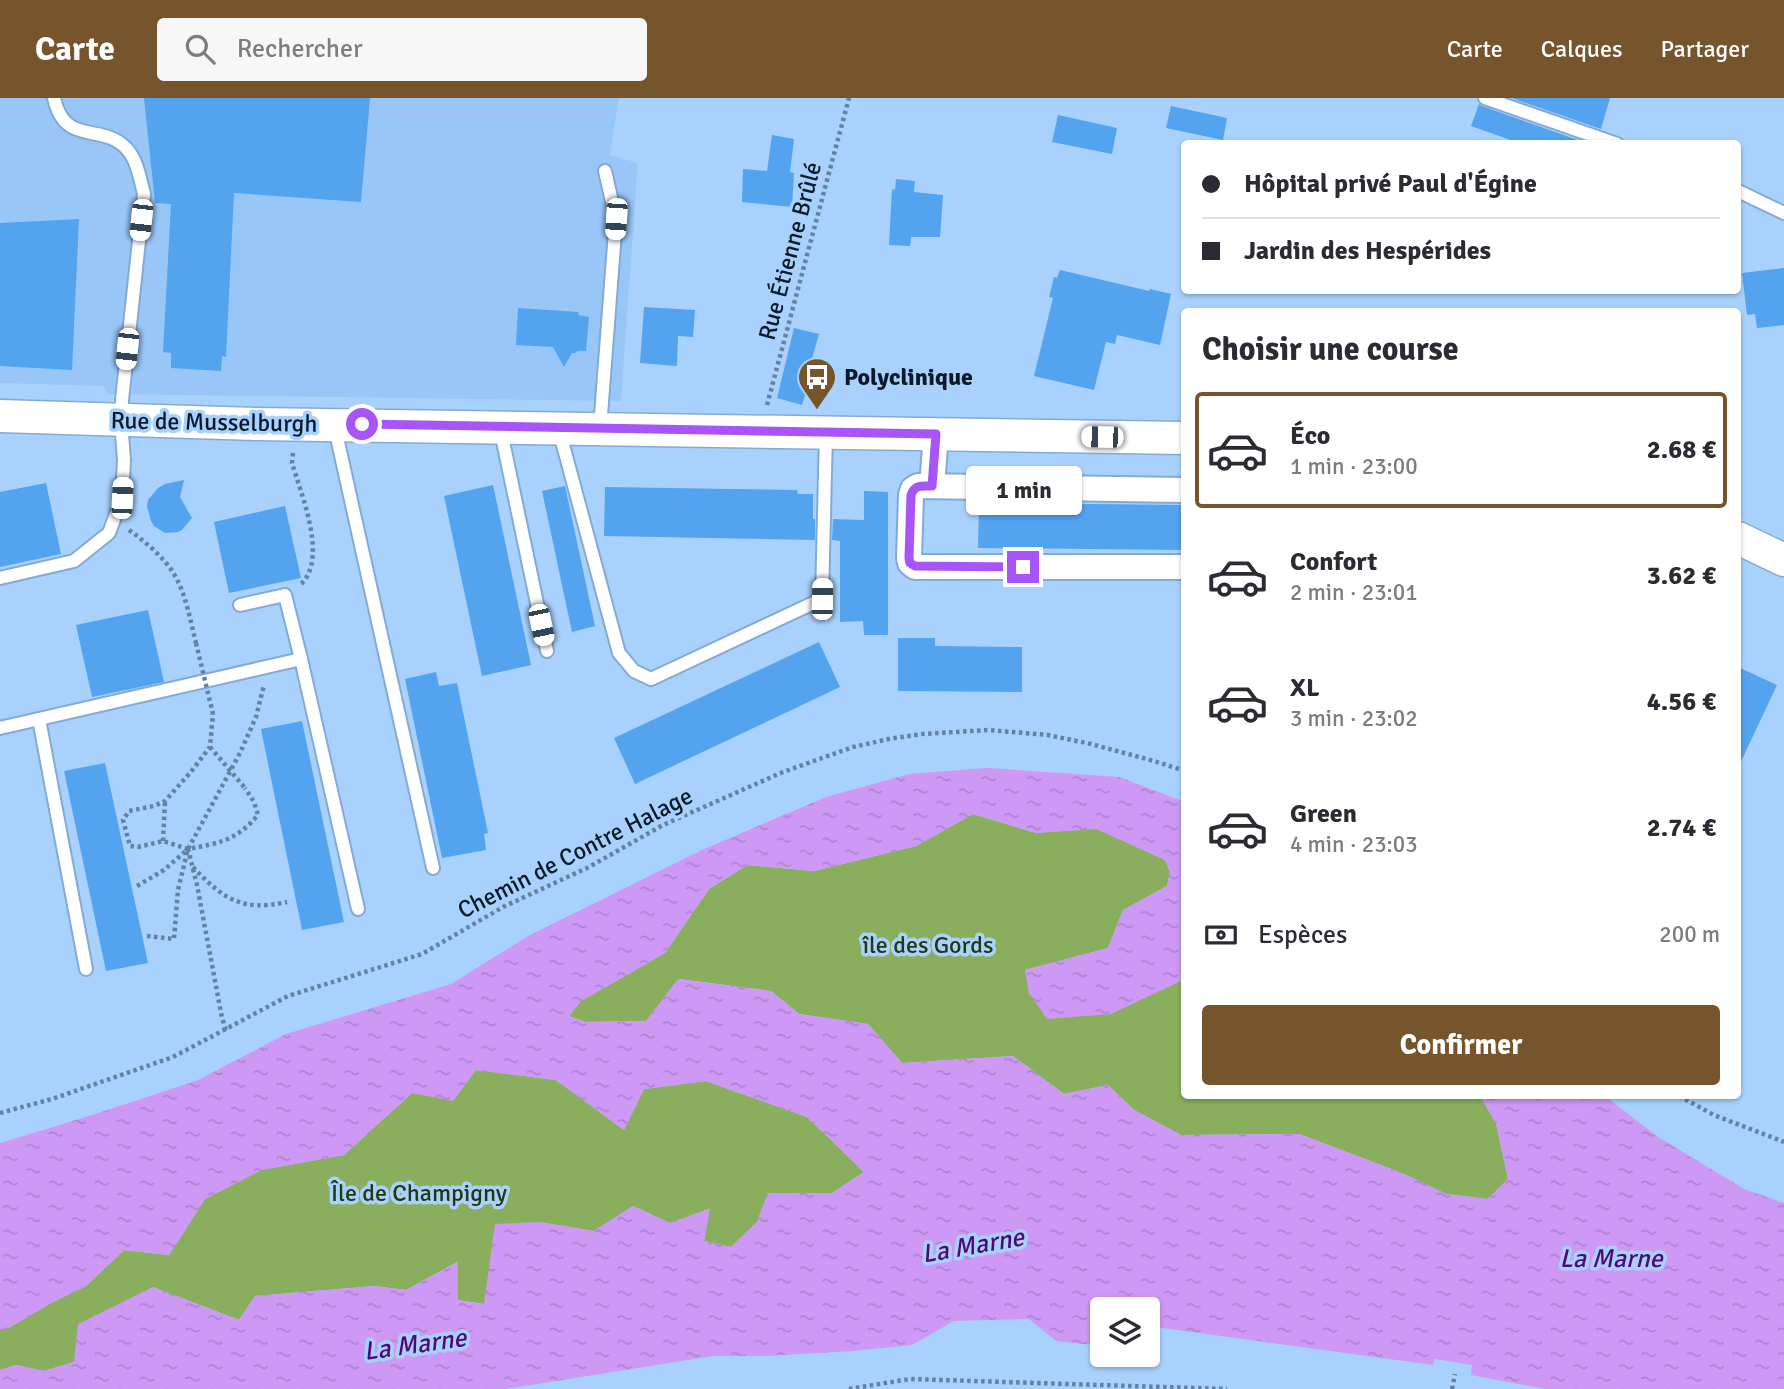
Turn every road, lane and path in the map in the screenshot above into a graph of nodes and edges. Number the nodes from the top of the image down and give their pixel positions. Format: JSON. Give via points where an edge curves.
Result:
{"nodes":[{"id":1,"x":54,"y":98,"type":"edge"},
{"id":2,"x":849,"y":98,"type":"edge"},
{"id":3,"x":1485,"y":98,"type":"edge"},
{"id":4,"x":1606,"y":140,"type":"edge"},
{"id":5,"x":605,"y":171,"type":"dead end"},
{"id":6,"x":1741,"y":192,"type":"edge"},
{"id":7,"x":1784,"y":213,"type":"edge"},
{"id":8,"x":765,"y":413,"type":"dead end"},
{"id":9,"x":0,"y":416,"type":"edge"},
{"id":10,"x":121,"y":421,"type":"junction"},
{"id":11,"x":292,"y":424,"type":"junction"},
{"id":12,"x":334,"y":424,"type":"junction"},
{"id":13,"x":500,"y":427,"type":"junction"},
{"id":14,"x":558,"y":428,"type":"junction"},
{"id":15,"x":600,"y":428,"type":"junction"},
{"id":16,"x":826,"y":431,"type":"junction"},
{"id":17,"x":936,"y":434,"type":"junction"},
{"id":18,"x":1181,"y":438,"type":"edge"},
{"id":19,"x":932,"y":486,"type":"junction"},
{"id":20,"x":1181,"y":490,"type":"edge"},
{"id":21,"x":115,"y":519,"type":"junction"},
{"id":22,"x":1741,"y":539,"type":"edge"},
{"id":23,"x":1784,"y":560,"type":"edge"},
{"id":24,"x":1181,"y":567,"type":"edge"},
{"id":25,"x":0,"y":578,"type":"edge"},
{"id":26,"x":285,"y":595,"type":"junction"},
{"id":27,"x":240,"y":605,"type":"dead end"},
{"id":28,"x":547,"y":651,"type":"dead end"},
{"id":29,"x":301,"y":659,"type":"junction"},
{"id":30,"x":270,"y":666,"type":"junction"},
{"id":31,"x":39,"y":719,"type":"junction"},
{"id":32,"x":0,"y":727,"type":"edge"},
{"id":33,"x":210,"y":747,"type":"junction"},
{"id":34,"x":1181,"y":770,"type":"edge"},
{"id":35,"x":165,"y":801,"type":"junction"},
{"id":36,"x":163,"y":841,"type":"junction"},
{"id":37,"x":188,"y":849,"type":"junction"},
{"id":38,"x":192,"y":866,"type":"junction"},
{"id":39,"x":433,"y":868,"type":"dead end"},
{"id":40,"x":136,"y":886,"type":"dead end"},
{"id":41,"x":287,"y":902,"type":"dead end"},
{"id":42,"x":358,"y":909,"type":"dead end"},
{"id":43,"x":147,"y":936,"type":"dead end"},
{"id":44,"x":86,"y":969,"type":"dead end"},
{"id":45,"x":226,"y":1030,"type":"junction"},
{"id":46,"x":1685,"y":1099,"type":"edge"},
{"id":47,"x":0,"y":1113,"type":"edge"},
{"id":48,"x":1784,"y":1143,"type":"edge"},
{"id":49,"x":1455,"y":1374,"type":"dead end"},
{"id":50,"x":849,"y":1389,"type":"edge"},
{"id":51,"x":1227,"y":1389,"type":"edge"},
{"id":52,"x":1452,"y":1389,"type":"edge"}],
"edges":[{"from":1,"to":10,"type":"lane","via":[[65,122],[85,133],[109,136],[126,148],[144,194]]},
{"from":2,"to":8,"type":"path","name":"Rue Étienne Brûlé"},
{"from":3,"to":4,"type":"lane"},
{"from":5,"to":15,"type":"lane","via":[[616,219]]},
{"from":6,"to":7,"type":"lane"},
{"from":9,"to":10,"type":"street","name":"Rue de Musselburgh"},
{"from":10,"to":11,"type":"street","name":"Rue de Musselburgh"},
{"from":10,"to":21,"type":"lane","via":[[122,498]]},
{"from":11,"to":12,"type":"street","name":"Rue de Musselburgh"},
{"from":11,"to":26,"type":"path","via":[[292,463],[314,545],[304,582]]},
{"from":12,"to":13,"type":"street","name":"Rue de Musselburgh"},
{"from":12,"to":39,"type":"lane"},
{"from":13,"to":14,"type":"street","name":"Rue de Musselburgh"},
{"from":13,"to":28,"type":"lane"},
{"from":14,"to":15,"type":"street","name":"Rue de Musselburgh"},
{"from":14,"to":16,"type":"lane","via":[[619,653],[634,671],[651,679],[822,599]]},
{"from":15,"to":16,"type":"street","name":"Rue de Musselburgh"},
{"from":16,"to":17,"type":"street","name":"Rue de Musselburgh"},
{"from":17,"to":18,"type":"street","name":"Rue de Musselburgh"},
{"from":17,"to":19,"type":"street"},
{"from":19,"to":20,"type":"street"},
{"from":19,"to":24,"type":"street","via":[[918,486],[911,495],[909,558],[915,566]]},
{"from":21,"to":25,"type":"lane","via":[[110,533],[74,561]]},
{"from":21,"to":33,"type":"path","bridge":true,"via":[[169,566],[183,593],[213,715]]},
{"from":22,"to":23,"type":"street"},
{"from":26,"to":27,"type":"lane"},
{"from":26,"to":29,"type":"lane"},
{"from":29,"to":30,"type":"lane"},
{"from":29,"to":42,"type":"lane"},
{"from":30,"to":31,"type":"lane"},
{"from":30,"to":37,"type":"path","via":[[240,753]]},
{"from":31,"to":32,"type":"lane"},
{"from":31,"to":44,"type":"lane"},
{"from":33,"to":35,"type":"path"},
{"from":33,"to":37,"type":"path","bridge":true,"via":[[245,788],[258,815],[224,842]]},
{"from":34,"to":45,"type":"path","name":"Chemin de Contre Halage","via":[[1048,735],[988,730],[922,734],[853,747],[663,825],[422,954],[288,996]]},
{"from":35,"to":36,"type":"path"},
{"from":35,"to":36,"type":"path","via":[[130,811],[123,820],[130,846]]},
{"from":36,"to":37,"type":"path"},
{"from":37,"to":38,"type":"path"},
{"from":37,"to":40,"type":"path"},
{"from":37,"to":43,"type":"path","via":[[178,890],[174,939]]},
{"from":38,"to":41,"type":"path","via":[[227,898],[244,904]]},
{"from":38,"to":45,"type":"path"},
{"from":45,"to":47,"type":"path","name":"Chemin de Contre Halage","via":[[173,1057]]},
{"from":46,"to":48,"type":"path"},
{"from":49,"to":52,"type":"path"},
{"from":50,"to":51,"type":"path","via":[[911,1379]]}]}
